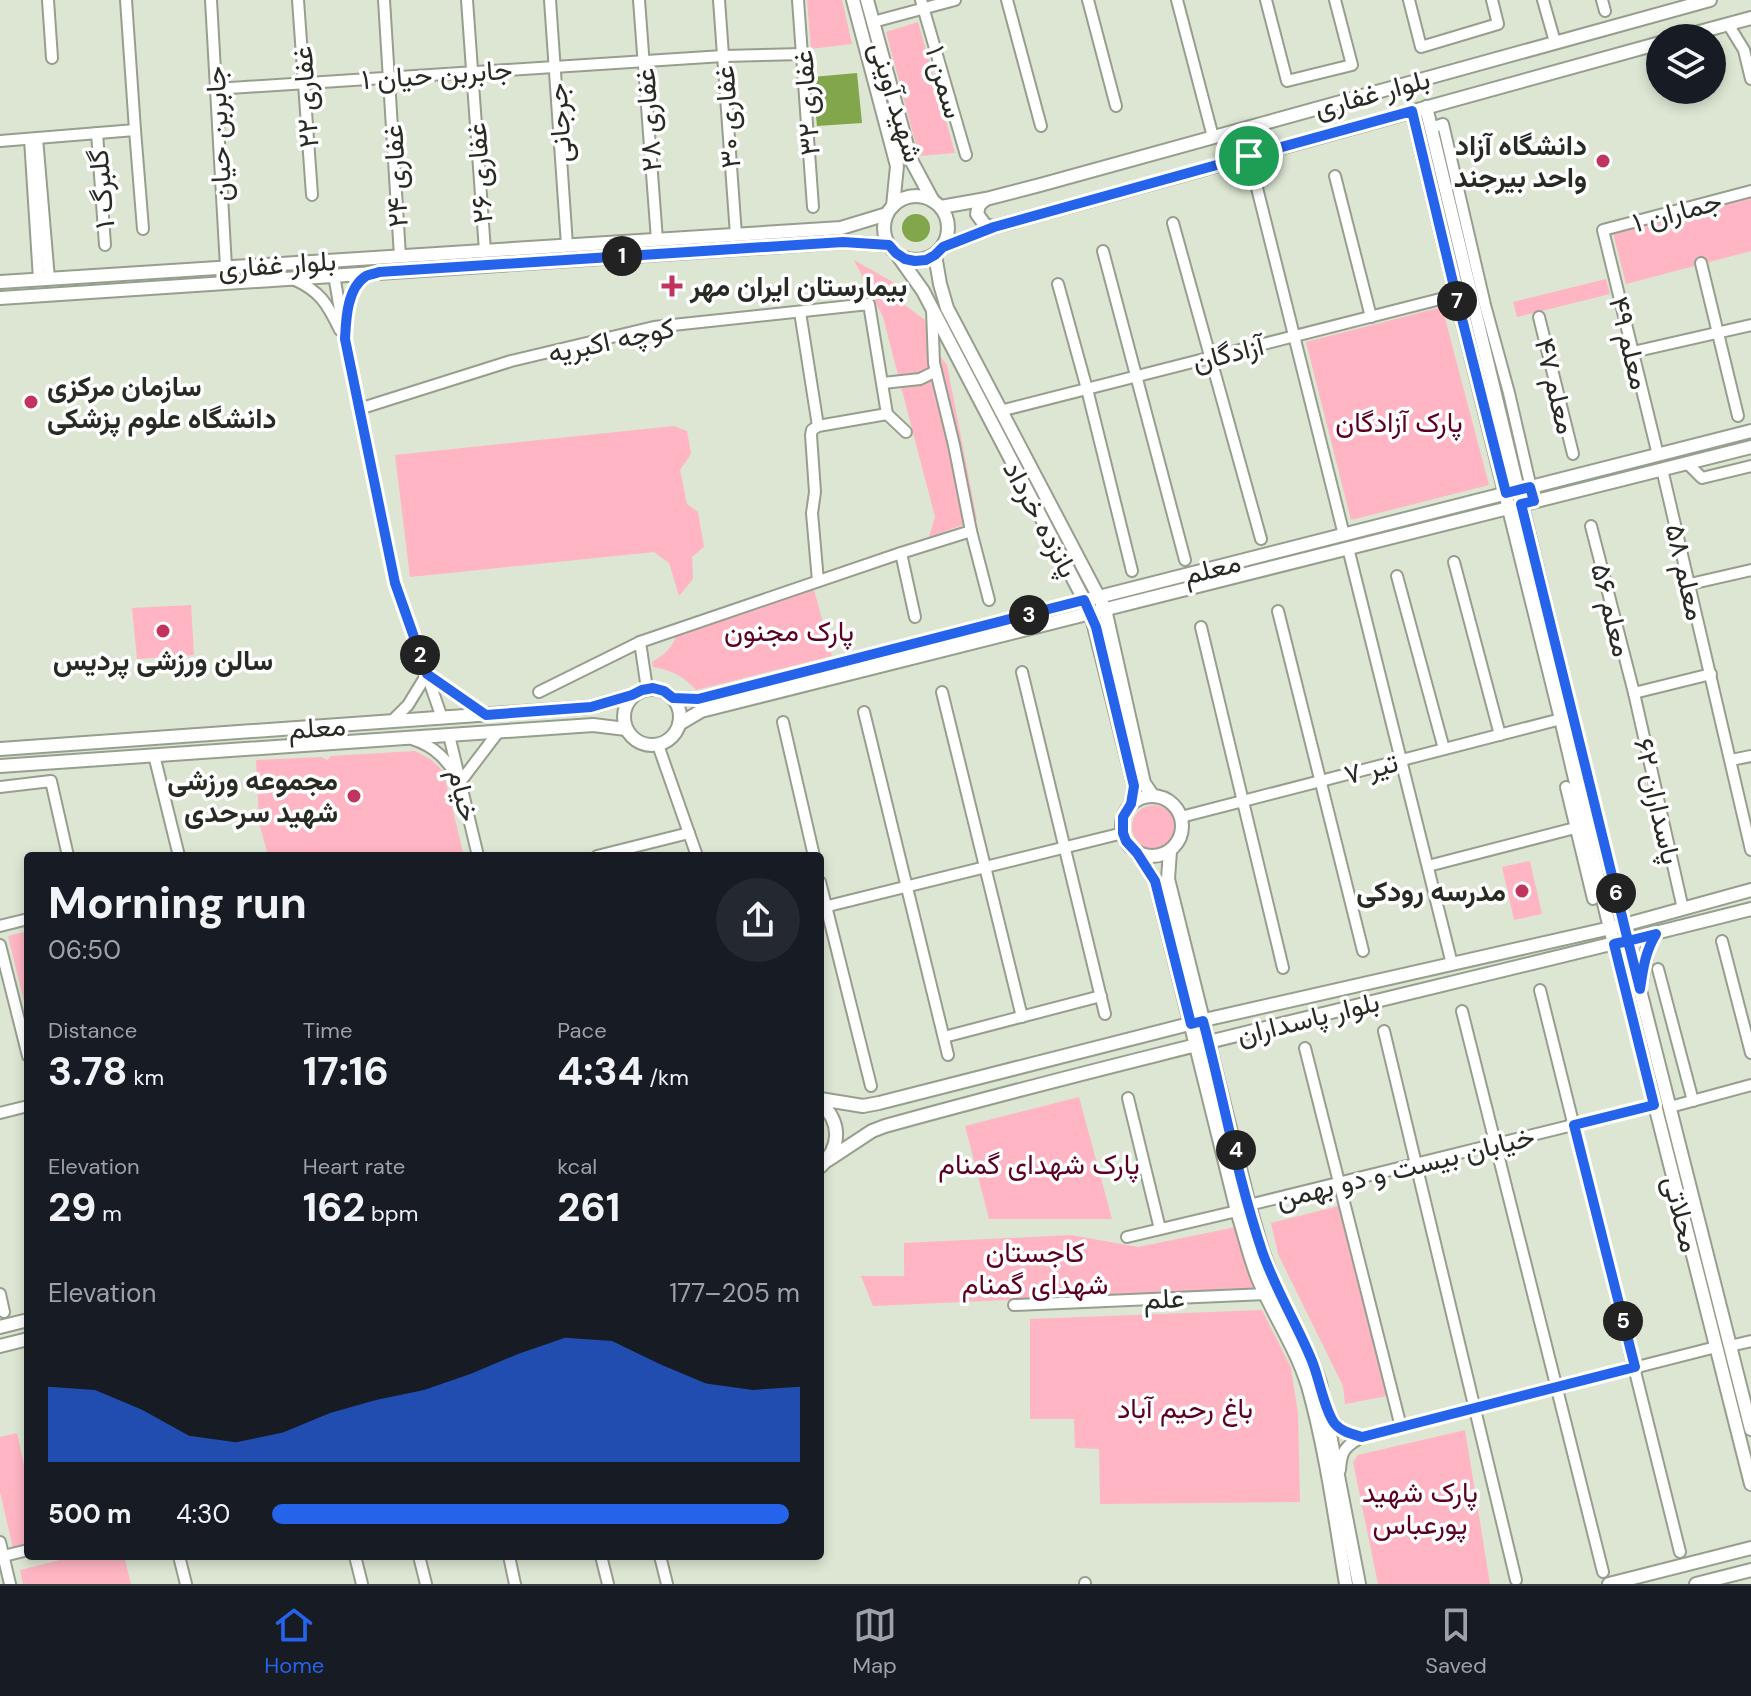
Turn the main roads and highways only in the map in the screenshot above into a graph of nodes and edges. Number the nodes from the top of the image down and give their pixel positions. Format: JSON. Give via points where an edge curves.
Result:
{"nodes":[{"id":1,"x":853,"y":0,"type":"edge"},
{"id":2,"x":867,"y":0,"type":"edge"},
{"id":3,"x":1710,"y":0,"type":"edge"},
{"id":4,"x":1751,"y":18,"type":"edge"},
{"id":5,"x":1628,"y":22,"type":"junction"},
{"id":6,"x":1726,"y":25,"type":"edge"},
{"id":7,"x":1646,"y":47,"type":"edge"},
{"id":8,"x":1635,"y":50,"type":"junction"},
{"id":9,"x":1426,"y":107,"type":"junction"},
{"id":10,"x":1412,"y":111,"type":"junction"},
{"id":11,"x":986,"y":199,"type":"junction"},
{"id":12,"x":937,"y":204,"type":"junction"},
{"id":13,"x":890,"y":210,"type":"junction"},
{"id":14,"x":994,"y":227,"type":"junction"},
{"id":15,"x":892,"y":249,"type":"junction"},
{"id":16,"x":939,"y":251,"type":"junction"},
{"id":17,"x":0,"y":282,"type":"edge"},
{"id":18,"x":0,"y":298,"type":"edge"},
{"id":19,"x":1751,"y":431,"type":"edge"},
{"id":20,"x":1751,"y":447,"type":"edge"},
{"id":21,"x":1518,"y":490,"type":"junction"},
{"id":22,"x":1521,"y":504,"type":"junction"},
{"id":23,"x":1084,"y":600,"type":"junction"},
{"id":24,"x":1102,"y":603,"type":"junction"},
{"id":25,"x":1091,"y":613,"type":"junction"},
{"id":26,"x":632,"y":695,"type":"junction"},
{"id":27,"x":673,"y":698,"type":"junction"},
{"id":28,"x":679,"y":724,"type":"junction"},
{"id":29,"x":626,"y":729,"type":"junction"},
{"id":30,"x":0,"y":749,"type":"edge"},
{"id":31,"x":0,"y":766,"type":"edge"},
{"id":32,"x":1153,"y":796,"type":"junction"},
{"id":33,"x":1131,"y":804,"type":"junction"},
{"id":34,"x":1170,"y":851,"type":"junction"},
{"id":35,"x":1137,"y":853,"type":"junction"},
{"id":36,"x":1751,"y":890,"type":"edge"},
{"id":37,"x":1751,"y":909,"type":"edge"},
{"id":38,"x":1624,"y":925,"type":"junction"},
{"id":39,"x":1610,"y":928,"type":"junction"},
{"id":40,"x":1656,"y":934,"type":"junction"},
{"id":41,"x":1628,"y":941,"type":"junction"},
{"id":42,"x":1614,"y":944,"type":"junction"},
{"id":43,"x":1640,"y":989,"type":"junction"},
{"id":44,"x":1197,"y":1022,"type":"junction"},
{"id":45,"x":1203,"y":1043,"type":"junction"},
{"id":46,"x":824,"y":1101,"type":"edge"},
{"id":47,"x":824,"y":1106,"type":"edge"},
{"id":48,"x":824,"y":1164,"type":"edge"},
{"id":49,"x":1243,"y":1208,"type":"junction"},
{"id":50,"x":24,"y":1321,"type":"edge"},
{"id":51,"x":0,"y":1327,"type":"edge"},
{"id":52,"x":24,"y":1340,"type":"edge"},
{"id":53,"x":0,"y":1346,"type":"edge"},
{"id":54,"x":1723,"y":1346,"type":"junction"},
{"id":55,"x":1751,"y":1429,"type":"edge"},
{"id":56,"x":1751,"y":1484,"type":"edge"},
{"id":57,"x":1340,"y":1516,"type":"junction"},
{"id":58,"x":1751,"y":1548,"type":"edge"},
{"id":59,"x":1751,"y":1570,"type":"edge"},
{"id":60,"x":1606,"y":1578,"type":"edge"},
{"id":61,"x":1346,"y":1584,"type":"edge"},
{"id":62,"x":1359,"y":1584,"type":"edge"},
{"id":63,"x":1696,"y":1584,"type":"edge"}],
"edges":[{"from":1,"to":13,"type":"main road","name":"شهید آوینی","via":[[897,166]]},
{"from":2,"to":12,"type":"main road","name":"شهید آوینی","via":[[911,160]]},
{"from":3,"to":5,"type":"main road","name":"بلوار غفاری"},
{"from":4,"to":6,"type":"main road"},
{"from":5,"to":8,"type":"main road"},
{"from":5,"to":11,"type":"main road","name":"بلوار غفاری"},
{"from":7,"to":8,"type":"main road","name":"بلوار غفاری"},
{"from":8,"to":9,"type":"main road","name":"بلوار غفاری"},
{"from":9,"to":10,"type":"main road","name":"بلوار غفاری"},
{"from":9,"to":21,"type":"main road","via":[[1458,213]]},
{"from":10,"to":14,"type":"main road","name":"بلوار غفاری"},
{"from":10,"to":21,"type":"main road","via":[[1456,295]]},
{"from":11,"to":12,"type":"main road","name":"بلوار غفاری"},
{"from":11,"to":14,"type":"main road","via":[[977,214]]},
{"from":12,"to":13,"type":"main road","via":[[912,196]]},
{"from":12,"to":16,"type":"main road","via":[[948,231]]},
{"from":13,"to":15,"type":"main road","via":[[884,225]]},
{"from":13,"to":17,"type":"main road","name":"بلوار غفاری","via":[[841,228]]},
{"from":14,"to":16,"type":"main road","name":"بلوار غفاری"},
{"from":15,"to":16,"type":"main road","via":[[915,261]]},
{"from":15,"to":18,"type":"main road","name":"بلوار غفاری","via":[[843,242]]},
{"from":15,"to":23,"type":"main road","name":"پانزده خرداد","via":[[923,291]]},
{"from":16,"to":24,"type":"main road","name":"پانزده خرداد","via":[[947,308]]},
{"from":19,"to":21,"type":"main road","name":"معلم"},
{"from":20,"to":22,"type":"main road","name":"معلم"},
{"from":21,"to":22,"type":"main road"},
{"from":21,"to":24,"type":"main road","name":"معلم"},
{"from":22,"to":24,"type":"main road","name":"معلم"},
{"from":22,"to":38,"type":"main road"},
{"from":22,"to":39,"type":"main road","via":[[1561,719]]},
{"from":23,"to":24,"type":"main road","name":"معلم"},
{"from":23,"to":25,"type":"main road","name":"پانزده خرداد"},
{"from":23,"to":27,"type":"main road","name":"معلم","via":[[698,699]]},
{"from":24,"to":25,"type":"main road","name":"معلم"},
{"from":24,"to":32,"type":"main road","name":"پانزده خرداد","via":[[1144,783]]},
{"from":25,"to":28,"type":"main road","name":"معلم","via":[[701,711]]},
{"from":25,"to":33,"type":"main road","name":"پانزده خرداد","via":[[1134,786]]},
{"from":26,"to":27,"type":"main road","via":[[653,688]]},
{"from":26,"to":29,"type":"main road","via":[[623,715]]},
{"from":26,"to":30,"type":"main road","name":"معلم","via":[[591,707]]},
{"from":27,"to":28,"type":"main road"},
{"from":28,"to":29,"type":"main road","via":[[671,738],[658,745],[639,743]]},
{"from":29,"to":31,"type":"main road","name":"معلم","via":[[593,725]]},
{"from":32,"to":33,"type":"main road"},
{"from":32,"to":34,"type":"main road","via":[[1174,804],[1181,817],[1182,833]]},
{"from":33,"to":35,"type":"main road","via":[[1123,817],[1123,833]]},
{"from":34,"to":35,"type":"main road","via":[[1153,857]]},
{"from":34,"to":44,"type":"main road","via":[[1168,879]]},
{"from":35,"to":44,"type":"main road","via":[[1155,881]]},
{"from":36,"to":38,"type":"main road","name":"بلوار پاسداران"},
{"from":37,"to":40,"type":"main road","name":"بلوار پاسداران"},
{"from":38,"to":39,"type":"main road","name":"بلوار پاسداران"},
{"from":38,"to":41,"type":"main road","name":"محلاتی"},
{"from":39,"to":42,"type":"main road","name":"محلاتی"},
{"from":39,"to":44,"type":"main road","name":"بلوار پاسداران"},
{"from":40,"to":41,"type":"main road","name":"بلوار پاسداران"},
{"from":40,"to":43,"type":"main road","via":[[1645,957]]},
{"from":41,"to":42,"type":"main road","name":"بلوار پاسداران"},
{"from":41,"to":43,"type":"main road","name":"محلاتی"},
{"from":42,"to":45,"type":"main road","name":"بلوار پاسداران"},
{"from":42,"to":54,"type":"main road","name":"محلاتی"},
{"from":43,"to":54,"type":"main road","name":"محلاتی"},
{"from":44,"to":45,"type":"main road"},
{"from":44,"to":46,"type":"main road","name":"بلوار پاسداران","via":[[879,1103]]},
{"from":45,"to":48,"type":"main road","name":"بلوار پاسداران","via":[[885,1126]]},
{"from":45,"to":49,"type":"main road"},
{"from":47,"to":48,"type":"main road","via":[[836,1130],[833,1151]]},
{"from":49,"to":57,"type":"main road","via":[[1250,1255],[1307,1385]]},
{"from":49,"to":57,"type":"main road","via":[[1320,1383],[1340,1476]]},
{"from":50,"to":51,"type":"main road"},
{"from":52,"to":53,"type":"main road"},
{"from":54,"to":55,"type":"main road","name":"محلاتی"},
{"from":54,"to":56,"type":"main road","name":"محلاتی"},
{"from":57,"to":61,"type":"main road"},
{"from":57,"to":62,"type":"main road"},
{"from":58,"to":60,"type":"main road"},
{"from":59,"to":63,"type":"main road"}]}
